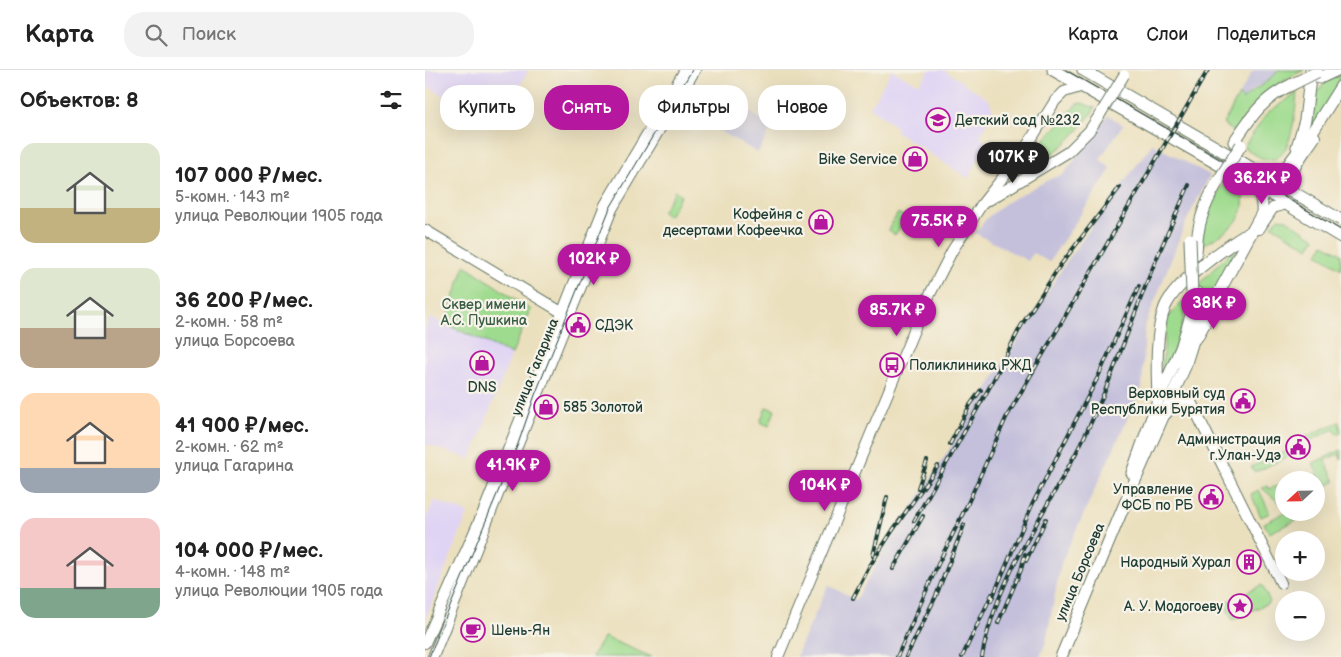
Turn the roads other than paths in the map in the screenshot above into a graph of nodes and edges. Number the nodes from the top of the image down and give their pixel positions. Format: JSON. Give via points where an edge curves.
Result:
{"nodes":[{"id":1,"x":685,"y":70,"type":"edge"},
{"id":2,"x":695,"y":70,"type":"edge"},
{"id":3,"x":1337,"y":70,"type":"edge"},
{"id":4,"x":1085,"y":71,"type":"edge"},
{"id":5,"x":1125,"y":72,"type":"edge"},
{"id":6,"x":1317,"y":72,"type":"edge"},
{"id":7,"x":1057,"y":73,"type":"edge"},
{"id":8,"x":1341,"y":86,"type":"edge"},
{"id":9,"x":1080,"y":87,"type":"junction"},
{"id":10,"x":1341,"y":95,"type":"edge"},
{"id":11,"x":1025,"y":149,"type":"junction"},
{"id":12,"x":1290,"y":161,"type":"junction"},
{"id":13,"x":1041,"y":168,"type":"junction"},
{"id":14,"x":1261,"y":173,"type":"junction"},
{"id":15,"x":1214,"y":181,"type":"junction"},
{"id":16,"x":1251,"y":183,"type":"junction"},
{"id":17,"x":1292,"y":191,"type":"junction"},
{"id":18,"x":982,"y":204,"type":"junction"},
{"id":19,"x":1286,"y":204,"type":"junction"},
{"id":20,"x":1341,"y":220,"type":"edge"},
{"id":21,"x":425,"y":230,"type":"edge"},
{"id":22,"x":1250,"y":235,"type":"junction"},
{"id":23,"x":1341,"y":237,"type":"edge"},
{"id":24,"x":1196,"y":295,"type":"junction"},
{"id":25,"x":566,"y":315,"type":"junction"},
{"id":26,"x":1191,"y":350,"type":"junction"},
{"id":27,"x":1175,"y":390,"type":"junction"},
{"id":28,"x":1189,"y":398,"type":"junction"},
{"id":29,"x":1159,"y":400,"type":"junction"},
{"id":30,"x":1165,"y":415,"type":"junction"},
{"id":31,"x":1281,"y":583,"type":"dead end"},
{"id":32,"x":425,"y":644,"type":"edge"},
{"id":33,"x":433,"y":657,"type":"edge"},
{"id":34,"x":779,"y":657,"type":"edge"},
{"id":35,"x":1054,"y":657,"type":"edge"},
{"id":36,"x":1061,"y":657,"type":"edge"}],
"edges":[{"from":1,"to":25,"type":"street","name":"улица Гагарина","via":[[611,193]]},
{"from":2,"to":25,"type":"street","name":"улица Гагарина","via":[[615,203]]},
{"from":3,"to":6,"type":"main road"},
{"from":4,"to":14,"type":"main road"},
{"from":5,"to":13,"type":"street","bridge":true,"via":[[1101,114],[1079,143]]},
{"from":6,"to":12,"type":"main road","via":[[1301,136]]},
{"from":6,"to":15,"type":"main road","bridge":true,"via":[[1272,95],[1255,109],[1238,144]]},
{"from":7,"to":9,"type":"main road"},
{"from":8,"to":12,"type":"main road"},
{"from":9,"to":11,"type":"street","via":[[1060,95]]},
{"from":9,"to":16,"type":"main road"},
{"from":10,"to":17,"type":"street","via":[[1296,165],[1290,179]]},
{"from":11,"to":13,"type":"street","via":[[1026,163]]},
{"from":11,"to":18,"type":"street"},
{"from":12,"to":14,"type":"main road","via":[[1284,170],[1275,174]]},
{"from":13,"to":18,"type":"street"},
{"from":14,"to":17,"type":"main road"},
{"from":15,"to":24,"type":"main road","name":"улица Борсоева","via":[[1197,231]]},
{"from":15,"to":24,"type":"main road","bridge":true,"via":[[1196,209],[1190,239]]},
{"from":16,"to":19,"type":"street"},
{"from":16,"to":22,"type":"main road","via":[[1263,201],[1262,213]]},
{"from":17,"to":20,"type":"main road"},
{"from":18,"to":34,"type":"street","via":[[923,306]]},
{"from":19,"to":23,"type":"main road"},
{"from":19,"to":26,"type":"street","via":[[1273,208],[1244,252]]},
{"from":21,"to":25,"type":"street"},
{"from":22,"to":24,"type":"main road","via":[[1213,304],[1204,306]]},
{"from":22,"to":29,"type":"main road","name":"улица Борсоева","via":[[1220,252],[1169,300],[1160,330]]},
{"from":24,"to":26,"type":"main road","name":"улица Борсоева","via":[[1196,331]]},
{"from":24,"to":29,"type":"main road","name":"улица Борсоева","via":[[1187,332]]},
{"from":25,"to":32,"type":"street","name":"улица Гагарина"},
{"from":25,"to":33,"type":"street","name":"улица Гагарина"},
{"from":26,"to":27,"type":"main road","name":"улица Борсоева"},
{"from":27,"to":28,"type":"street"},
{"from":27,"to":30,"type":"main road","name":"улица Борсоева"},
{"from":28,"to":30,"type":"street","via":[[1173,405]]},
{"from":28,"to":31,"type":"street"},
{"from":29,"to":35,"type":"main road","name":"улица Борсоева"},
{"from":30,"to":36,"type":"main road","name":"улица Борсоева"}]}
